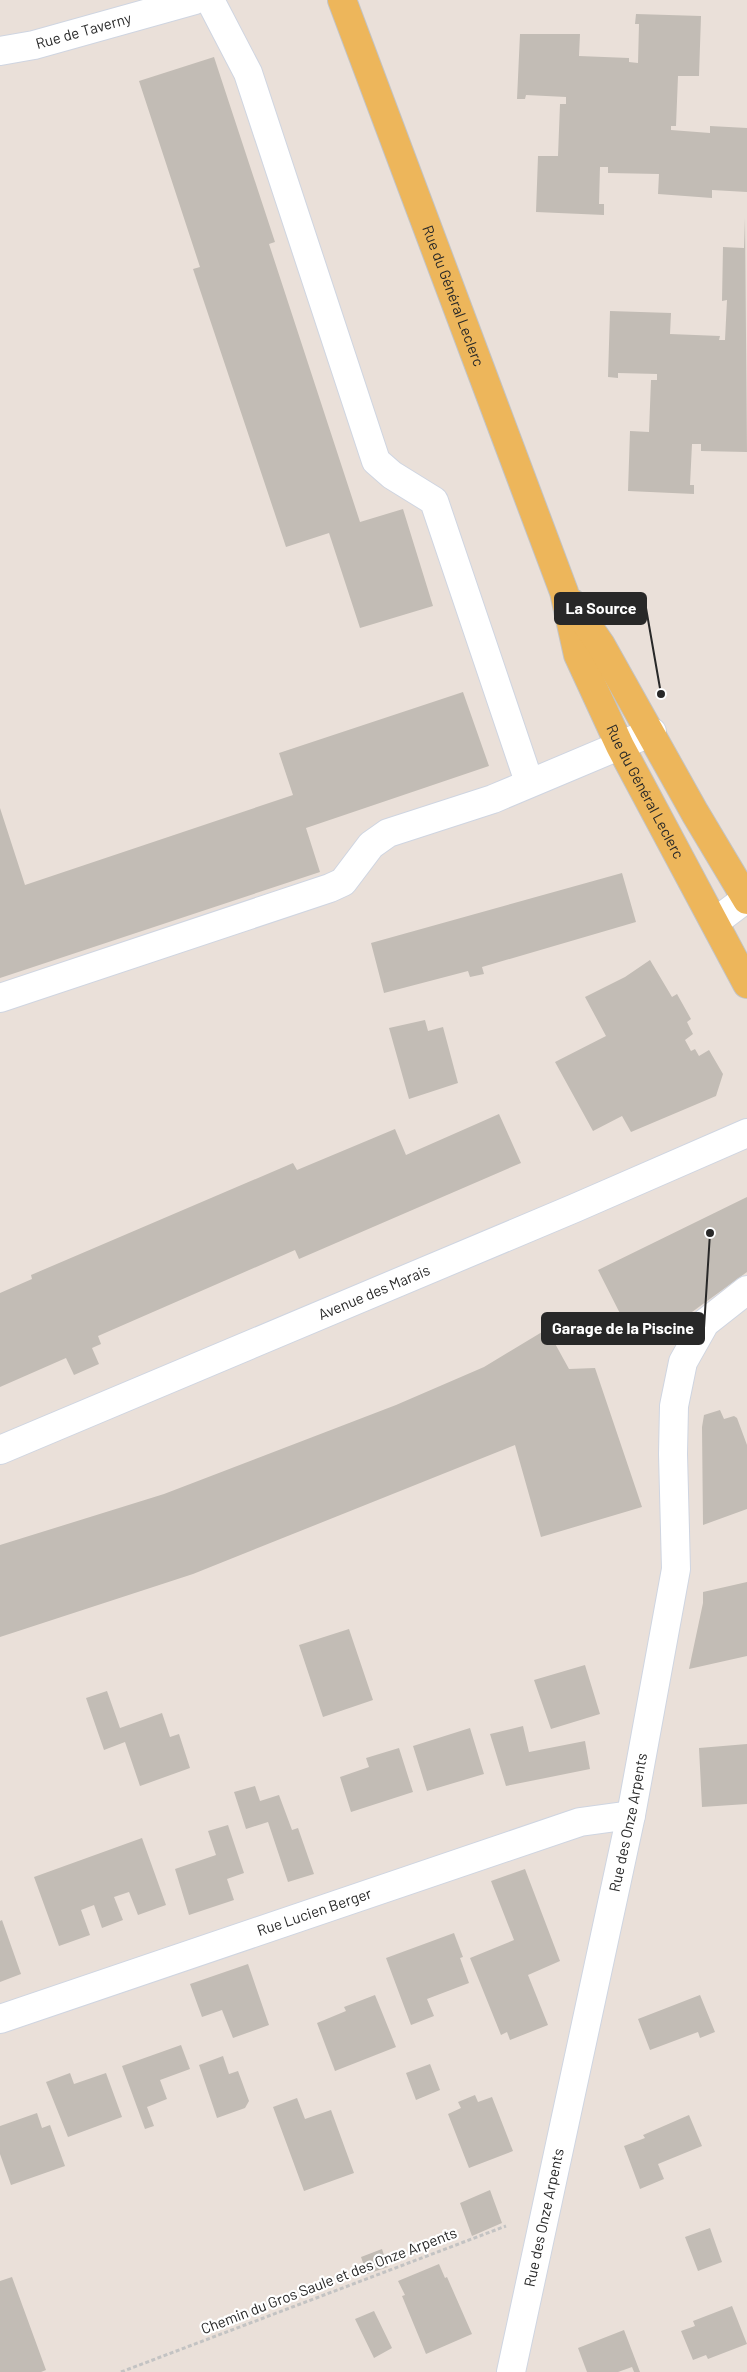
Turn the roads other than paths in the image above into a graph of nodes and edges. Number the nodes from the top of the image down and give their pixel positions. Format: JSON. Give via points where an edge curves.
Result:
{"nodes":[{"id":1,"x":195,"y":0,"type":"edge"},
{"id":2,"x":210,"y":0,"type":"edge"},
{"id":3,"x":342,"y":0,"type":"edge"},
{"id":4,"x":0,"y":51,"type":"edge"},
{"id":5,"x":564,"y":592,"type":"junction"},
{"id":6,"x":652,"y":732,"type":"junction"},
{"id":7,"x":620,"y":746,"type":"junction"},
{"id":8,"x":529,"y":782,"type":"junction"},
{"id":9,"x":747,"y":899,"type":"edge"},
{"id":10,"x":715,"y":922,"type":"junction"},
{"id":11,"x":747,"y":984,"type":"edge"},
{"id":12,"x":0,"y":998,"type":"edge"},
{"id":13,"x":747,"y":1133,"type":"edge"},
{"id":14,"x":747,"y":1290,"type":"edge"},
{"id":15,"x":0,"y":1450,"type":"edge"},
{"id":16,"x":631,"y":1815,"type":"junction"},
{"id":17,"x":0,"y":2019,"type":"edge"},
{"id":18,"x":511,"y":2372,"type":"edge"}],
"edges":[{"from":1,"to":4,"type":"street","name":"Rue de Taverny","via":[[34,45]]},
{"from":2,"to":8,"type":"street","via":[[248,72],[376,460],[392,476],[434,501]]},
{"from":3,"to":5,"type":"main road","name":"Rue du Général Leclerc"},
{"from":5,"to":6,"type":"main road","name":"Rue du Général Leclerc","via":[[601,645]]},
{"from":5,"to":7,"type":"main road","name":"Rue du Général Leclerc","via":[[578,655]]},
{"from":6,"to":7,"type":"street"},
{"from":6,"to":9,"type":"main road","name":"Rue du Général Leclerc","via":[[695,813]]},
{"from":7,"to":8,"type":"street"},
{"from":7,"to":10,"type":"main road","name":"Rue du Général Leclerc"},
{"from":8,"to":12,"type":"street","via":[[493,799],[388,833],[371,845],[343,882],[330,888]]},
{"from":9,"to":10,"type":"street"},
{"from":10,"to":11,"type":"main road","name":"Rue du Général Leclerc"},
{"from":13,"to":15,"type":"street","name":"Avenue des Marais"},
{"from":14,"to":16,"type":"street","name":"Rue des Onze Arpents","via":[[705,1323],[683,1362],[674,1416],[676,1568]]},
{"from":16,"to":17,"type":"street","name":"Rue Lucien Berger","via":[[580,1822]]},
{"from":16,"to":18,"type":"street","name":"Rue des Onze Arpents"}]}
